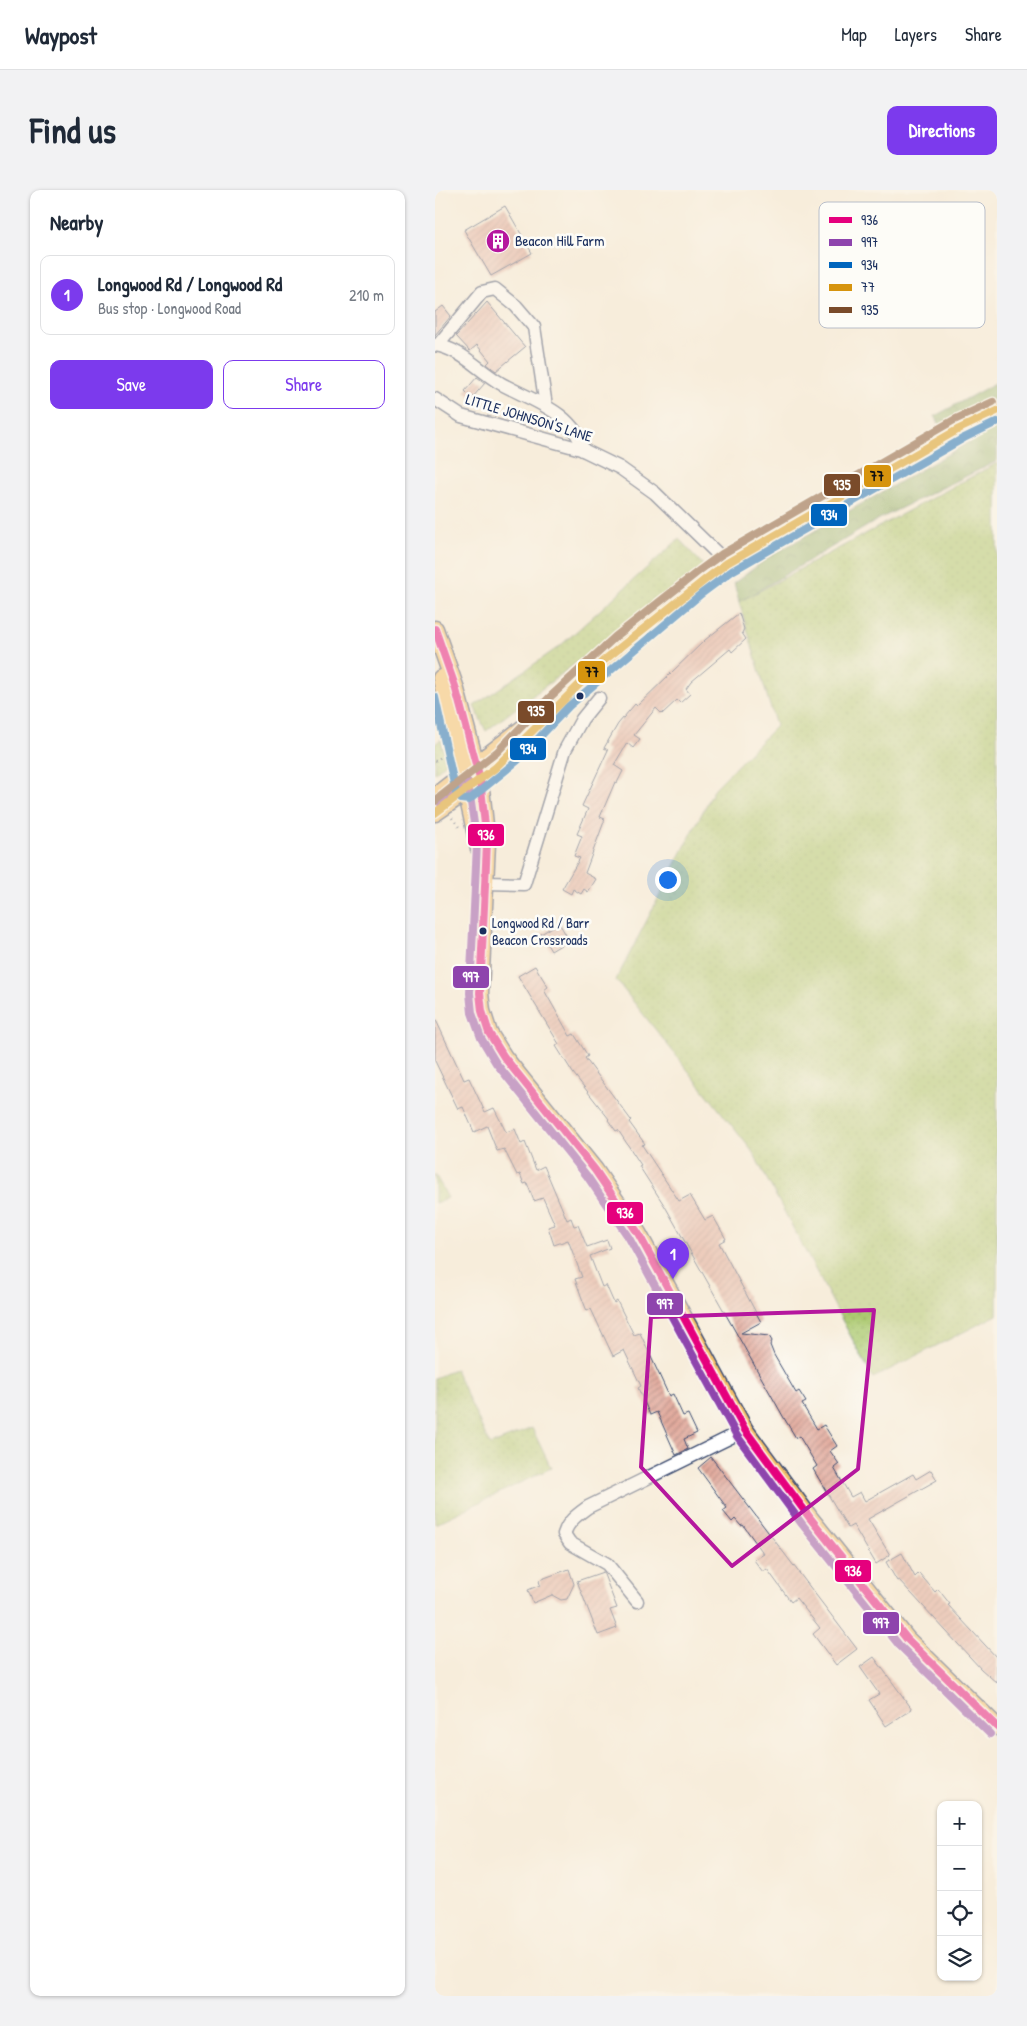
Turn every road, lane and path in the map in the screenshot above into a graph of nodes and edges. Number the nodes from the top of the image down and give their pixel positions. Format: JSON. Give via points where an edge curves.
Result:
{"nodes":[{"id":1,"x":437,"y":345,"type":"edge"},
{"id":2,"x":435,"y":399,"type":"edge"},
{"id":3,"x":546,"y":406,"type":"junction"},
{"id":4,"x":997,"y":411,"type":"edge"},
{"id":5,"x":583,"y":450,"type":"junction"},
{"id":6,"x":727,"y":563,"type":"junction"},
{"id":7,"x":435,"y":629,"type":"edge"},
{"id":8,"x":599,"y":698,"type":"dead end"},
{"id":9,"x":473,"y":772,"type":"junction"},
{"id":10,"x":466,"y":790,"type":"junction"},
{"id":11,"x":435,"y":796,"type":"edge"},
{"id":12,"x":443,"y":815,"type":"edge"},
{"id":13,"x":465,"y":830,"type":"dead end"},
{"id":14,"x":485,"y":883,"type":"junction"},
{"id":15,"x":745,"y":1430,"type":"junction"},
{"id":16,"x":637,"y":1601,"type":"dead end"},
{"id":17,"x":997,"y":1727,"type":"edge"}],
"edges":[{"from":1,"to":3,"type":"street","via":[[449,347],[500,383]]},
{"from":1,"to":3,"type":"street","via":[[482,292],[495,289],[534,327]]},
{"from":2,"to":5,"type":"street","name":"LITTLE JOHNSON'S LANE","via":[[461,416]]},
{"from":3,"to":5,"type":"street","via":[[574,430]]},
{"from":4,"to":6,"type":"main road","via":[[959,429]]},
{"from":5,"to":6,"type":"street","name":"LITTLE JOHNSON'S LANE","via":[[620,468],[655,492]]},
{"from":6,"to":9,"type":"main road"},
{"from":7,"to":9,"type":"main road","via":[[455,686]]},
{"from":8,"to":14,"type":"street","via":[[582,719],[565,750],[524,884]]},
{"from":9,"to":10,"type":"main road"},
{"from":9,"to":11,"type":"main road"},
{"from":9,"to":14,"type":"main road","via":[[487,843]]},
{"from":10,"to":12,"type":"main road"},
{"from":10,"to":14,"type":"main road"},
{"from":12,"to":13,"type":"path"},
{"from":14,"to":15,"type":"main road","via":[[480,993],[489,1033],[504,1057],[595,1170],[638,1233]]},
{"from":15,"to":16,"type":"street","via":[[588,1507],[567,1527],[564,1534],[569,1543],[607,1564]]},
{"from":15,"to":17,"type":"main road","via":[[810,1518],[907,1639]]}]}
